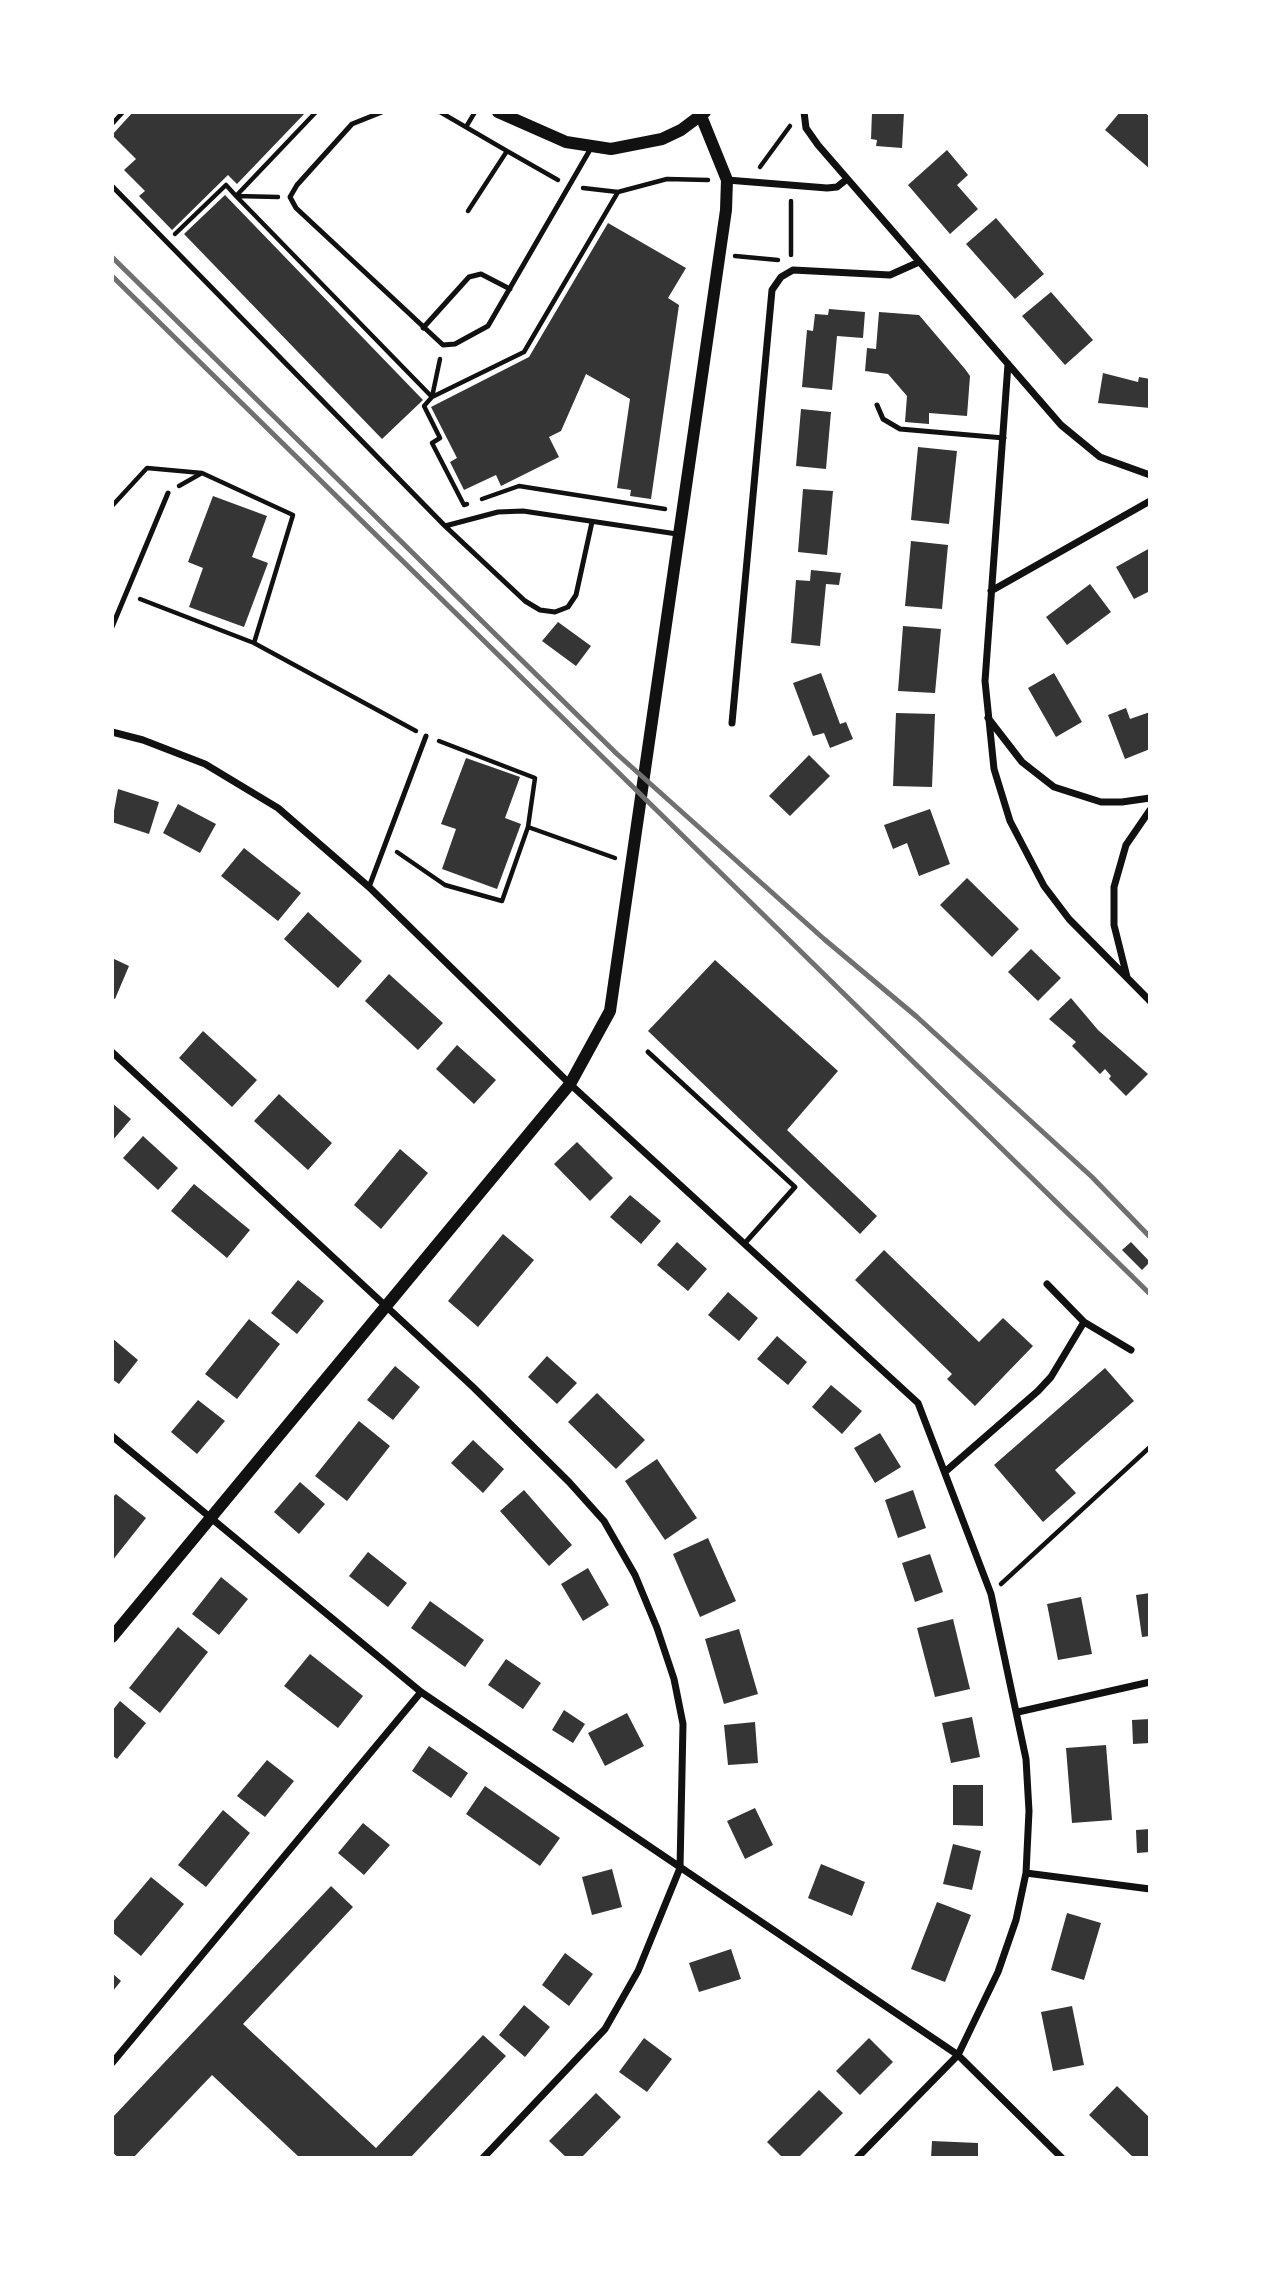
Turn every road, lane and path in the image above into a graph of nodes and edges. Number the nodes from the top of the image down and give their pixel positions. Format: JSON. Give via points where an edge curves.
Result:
{"nodes":[{"id":1,"x":124,"y":112,"type":"edge"},
{"id":2,"x":316,"y":112,"type":"edge"},
{"id":3,"x":382,"y":112,"type":"edge"},
{"id":4,"x":440,"y":112,"type":"edge"},
{"id":5,"x":475,"y":112,"type":"edge"},
{"id":6,"x":498,"y":112,"type":"edge"},
{"id":7,"x":703,"y":114,"type":"edge"},
{"id":8,"x":804,"y":116,"type":"edge"},
{"id":9,"x":112,"y":124,"type":"edge"},
{"id":10,"x":466,"y":127,"type":"junction"},
{"id":11,"x":591,"y":148,"type":"junction"},
{"id":12,"x":507,"y":151,"type":"junction"},
{"id":13,"x":847,"y":179,"type":"junction"},
{"id":14,"x":727,"y":180,"type":"junction"},
{"id":15,"x":749,"y":182,"type":"junction"},
{"id":16,"x":570,"y":184,"type":"junction"},
{"id":17,"x":791,"y":185,"type":"junction"},
{"id":18,"x":112,"y":186,"type":"edge"},
{"id":19,"x":618,"y":192,"type":"junction"},
{"id":20,"x":236,"y":195,"type":"junction"},
{"id":21,"x":290,"y":197,"type":"junction"},
{"id":22,"x":468,"y":211,"type":"dead end"},
{"id":23,"x":166,"y":242,"type":"junction"},
{"id":24,"x":720,"y":254,"type":"junction"},
{"id":25,"x":919,"y":262,"type":"junction"},
{"id":26,"x":793,"y":270,"type":"junction"},
{"id":27,"x":510,"y":289,"type":"junction"},
{"id":28,"x":423,"y":328,"type":"junction"},
{"id":29,"x":443,"y":345,"type":"junction"},
{"id":30,"x":1008,"y":364,"type":"junction"},
{"id":31,"x":432,"y":397,"type":"junction"},
{"id":32,"x":877,"y":405,"type":"dead end"},
{"id":33,"x":1004,"y":438,"type":"junction"},
{"id":34,"x":202,"y":473,"type":"junction"},
{"id":35,"x":1150,"y":474,"type":"edge"},
{"id":36,"x":168,"y":493,"type":"joint"},
{"id":37,"x":1150,"y":501,"type":"edge"},
{"id":38,"x":112,"y":506,"type":"edge"},
{"id":39,"x":683,"y":511,"type":"junction"},
{"id":40,"x":592,"y":522,"type":"junction"},
{"id":41,"x":445,"y":526,"type":"junction"},
{"id":42,"x":680,"y":535,"type":"junction"},
{"id":43,"x":991,"y":591,"type":"junction"},
{"id":44,"x":126,"y":593,"type":"junction"},
{"id":45,"x":112,"y":626,"type":"edge"},
{"id":46,"x":254,"y":643,"type":"junction"},
{"id":47,"x":987,"y":717,"type":"junction"},
{"id":48,"x":732,"y":723,"type":"dead end"},
{"id":49,"x":112,"y":732,"type":"edge"},
{"id":50,"x":426,"y":736,"type":"junction"},
{"id":51,"x":1150,"y":798,"type":"edge"},
{"id":52,"x":1150,"y":810,"type":"edge"},
{"id":53,"x":528,"y":827,"type":"junction"},
{"id":54,"x":385,"y":843,"type":"junction"},
{"id":55,"x":633,"y":862,"type":"junction"},
{"id":56,"x":369,"y":887,"type":"junction"},
{"id":57,"x":1128,"y":979,"type":"junction"},
{"id":58,"x":1150,"y":1001,"type":"edge"},
{"id":59,"x":112,"y":1052,"type":"edge"},
{"id":60,"x":648,"y":1052,"type":"dead end"},
{"id":61,"x":570,"y":1084,"type":"junction"},
{"id":62,"x":745,"y":1243,"type":"junction"},
{"id":63,"x":1047,"y":1284,"type":"dead end"},
{"id":64,"x":385,"y":1306,"type":"junction"},
{"id":65,"x":1084,"y":1322,"type":"junction"},
{"id":66,"x":1131,"y":1350,"type":"dead end"},
{"id":67,"x":112,"y":1437,"type":"edge"},
{"id":68,"x":1150,"y":1447,"type":"edge"},
{"id":69,"x":946,"y":1471,"type":"junction"},
{"id":70,"x":211,"y":1519,"type":"junction"},
{"id":71,"x":991,"y":1594,"type":"junction"},
{"id":72,"x":112,"y":1637,"type":"edge"},
{"id":73,"x":1150,"y":1682,"type":"edge"},
{"id":74,"x":421,"y":1692,"type":"junction"},
{"id":75,"x":1018,"y":1712,"type":"junction"},
{"id":76,"x":680,"y":1868,"type":"junction"},
{"id":77,"x":1026,"y":1873,"type":"junction"},
{"id":78,"x":1150,"y":1889,"type":"edge"},
{"id":79,"x":958,"y":2055,"type":"junction"},
{"id":80,"x":112,"y":2063,"type":"edge"},
{"id":81,"x":483,"y":2158,"type":"edge"},
{"id":82,"x":857,"y":2158,"type":"edge"},
{"id":83,"x":1062,"y":2158,"type":"edge"}],
"edges":[{"from":1,"to":9,"type":"path"},
{"from":2,"to":20,"type":"path"},
{"from":3,"to":21,"type":"lane","via":[[352,124]]},
{"from":4,"to":10,"type":"path"},
{"from":5,"to":10,"type":"path"},
{"from":6,"to":11,"type":"street","via":[[542,133]]},
{"from":7,"to":11,"type":"street","via":[[681,130],[645,144]]},
{"from":7,"to":14,"type":"street"},
{"from":8,"to":13,"type":"street","via":[[811,136]]},
{"from":8,"to":15,"type":"path","via":[[790,125]]},
{"from":10,"to":12,"type":"path"},
{"from":11,"to":16,"type":"lane"},
{"from":12,"to":16,"type":"path"},
{"from":12,"to":22,"type":"path"},
{"from":13,"to":17,"type":"street","via":[[832,188]]},
{"from":13,"to":25,"type":"street"},
{"from":14,"to":15,"type":"street"},
{"from":14,"to":19,"type":"path","via":[[667,179]]},
{"from":14,"to":24,"type":"street"},
{"from":15,"to":17,"type":"street"},
{"from":16,"to":19,"type":"path"},
{"from":16,"to":27,"type":"lane"},
{"from":17,"to":26,"type":"path"},
{"from":18,"to":23,"type":"lane"},
{"from":19,"to":31,"type":"path","via":[[524,352]]},
{"from":20,"to":21,"type":"path"},
{"from":20,"to":23,"type":"path","via":[[226,185]]},
{"from":20,"to":31,"type":"path"},
{"from":21,"to":28,"type":"lane","via":[[296,208]]},
{"from":23,"to":41,"type":"lane"},
{"from":24,"to":26,"type":"path","via":[[786,261]]},
{"from":24,"to":39,"type":"street"},
{"from":25,"to":26,"type":"street","via":[[890,275]]},
{"from":25,"to":30,"type":"street"},
{"from":26,"to":48,"type":"street","via":[[776,283],[769,305]]},
{"from":27,"to":28,"type":"lane","via":[[481,274],[469,277]]},
{"from":27,"to":29,"type":"lane","via":[[488,326],[455,344]]},
{"from":28,"to":29,"type":"lane"},
{"from":29,"to":31,"type":"path"},
{"from":30,"to":33,"type":"street"},
{"from":30,"to":35,"type":"street","via":[[1082,445],[1108,461]]},
{"from":31,"to":39,"type":"path","via":[[424,406],[440,438],[432,443],[464,505],[519,485]]},
{"from":32,"to":33,"type":"lane","via":[[883,419],[900,429]]},
{"from":33,"to":43,"type":"street"},
{"from":34,"to":36,"type":"path"},
{"from":34,"to":38,"type":"path","via":[[147,468]]},
{"from":34,"to":46,"type":"path","via":[[293,515]]},
{"from":36,"to":44,"type":"lane"},
{"from":37,"to":43,"type":"street"},
{"from":39,"to":42,"type":"street"},
{"from":40,"to":41,"type":"lane","via":[[510,511]]},
{"from":40,"to":41,"type":"lane","via":[[576,596],[568,607],[555,612],[525,601]]},
{"from":40,"to":42,"type":"lane"},
{"from":42,"to":55,"type":"street"},
{"from":43,"to":47,"type":"street"},
{"from":44,"to":45,"type":"lane"},
{"from":44,"to":46,"type":"path"},
{"from":46,"to":50,"type":"path"},
{"from":47,"to":51,"type":"street","via":[[1022,762],[1054,787],[1101,802]]},
{"from":47,"to":57,"type":"street","via":[[1003,802],[1032,867],[1069,919]]},
{"from":49,"to":56,"type":"street","via":[[205,764],[278,808]]},
{"from":50,"to":53,"type":"path","via":[[535,778]]},
{"from":50,"to":54,"type":"lane"},
{"from":52,"to":57,"type":"street","via":[[1126,845],[1114,887],[1114,925]]},
{"from":53,"to":54,"type":"path","via":[[502,901],[445,885]]},
{"from":53,"to":55,"type":"path"},
{"from":54,"to":56,"type":"lane"},
{"from":55,"to":61,"type":"street","via":[[610,1011]]},
{"from":56,"to":61,"type":"street"},
{"from":57,"to":58,"type":"street"},
{"from":59,"to":64,"type":"street"},
{"from":60,"to":62,"type":"lane","via":[[795,1187]]},
{"from":61,"to":62,"type":"street"},
{"from":61,"to":64,"type":"street"},
{"from":62,"to":69,"type":"street","via":[[918,1403]]},
{"from":63,"to":65,"type":"street"},
{"from":64,"to":70,"type":"street"},
{"from":64,"to":76,"type":"street","via":[[569,1482],[604,1521],[635,1574],[674,1679],[683,1724]]},
{"from":65,"to":66,"type":"street"},
{"from":65,"to":69,"type":"street","via":[[1051,1377]]},
{"from":67,"to":70,"type":"street"},
{"from":68,"to":71,"type":"path"},
{"from":69,"to":71,"type":"street"},
{"from":70,"to":72,"type":"street"},
{"from":70,"to":74,"type":"street"},
{"from":71,"to":75,"type":"street"},
{"from":73,"to":75,"type":"street"},
{"from":74,"to":76,"type":"street"},
{"from":74,"to":80,"type":"street"},
{"from":75,"to":77,"type":"street","via":[[1029,1811]]},
{"from":76,"to":79,"type":"street"},
{"from":76,"to":81,"type":"street","via":[[638,1970],[605,2029]]},
{"from":77,"to":78,"type":"street"},
{"from":77,"to":79,"type":"street","via":[[998,1972]]},
{"from":79,"to":82,"type":"street"},
{"from":79,"to":83,"type":"street"}]}
